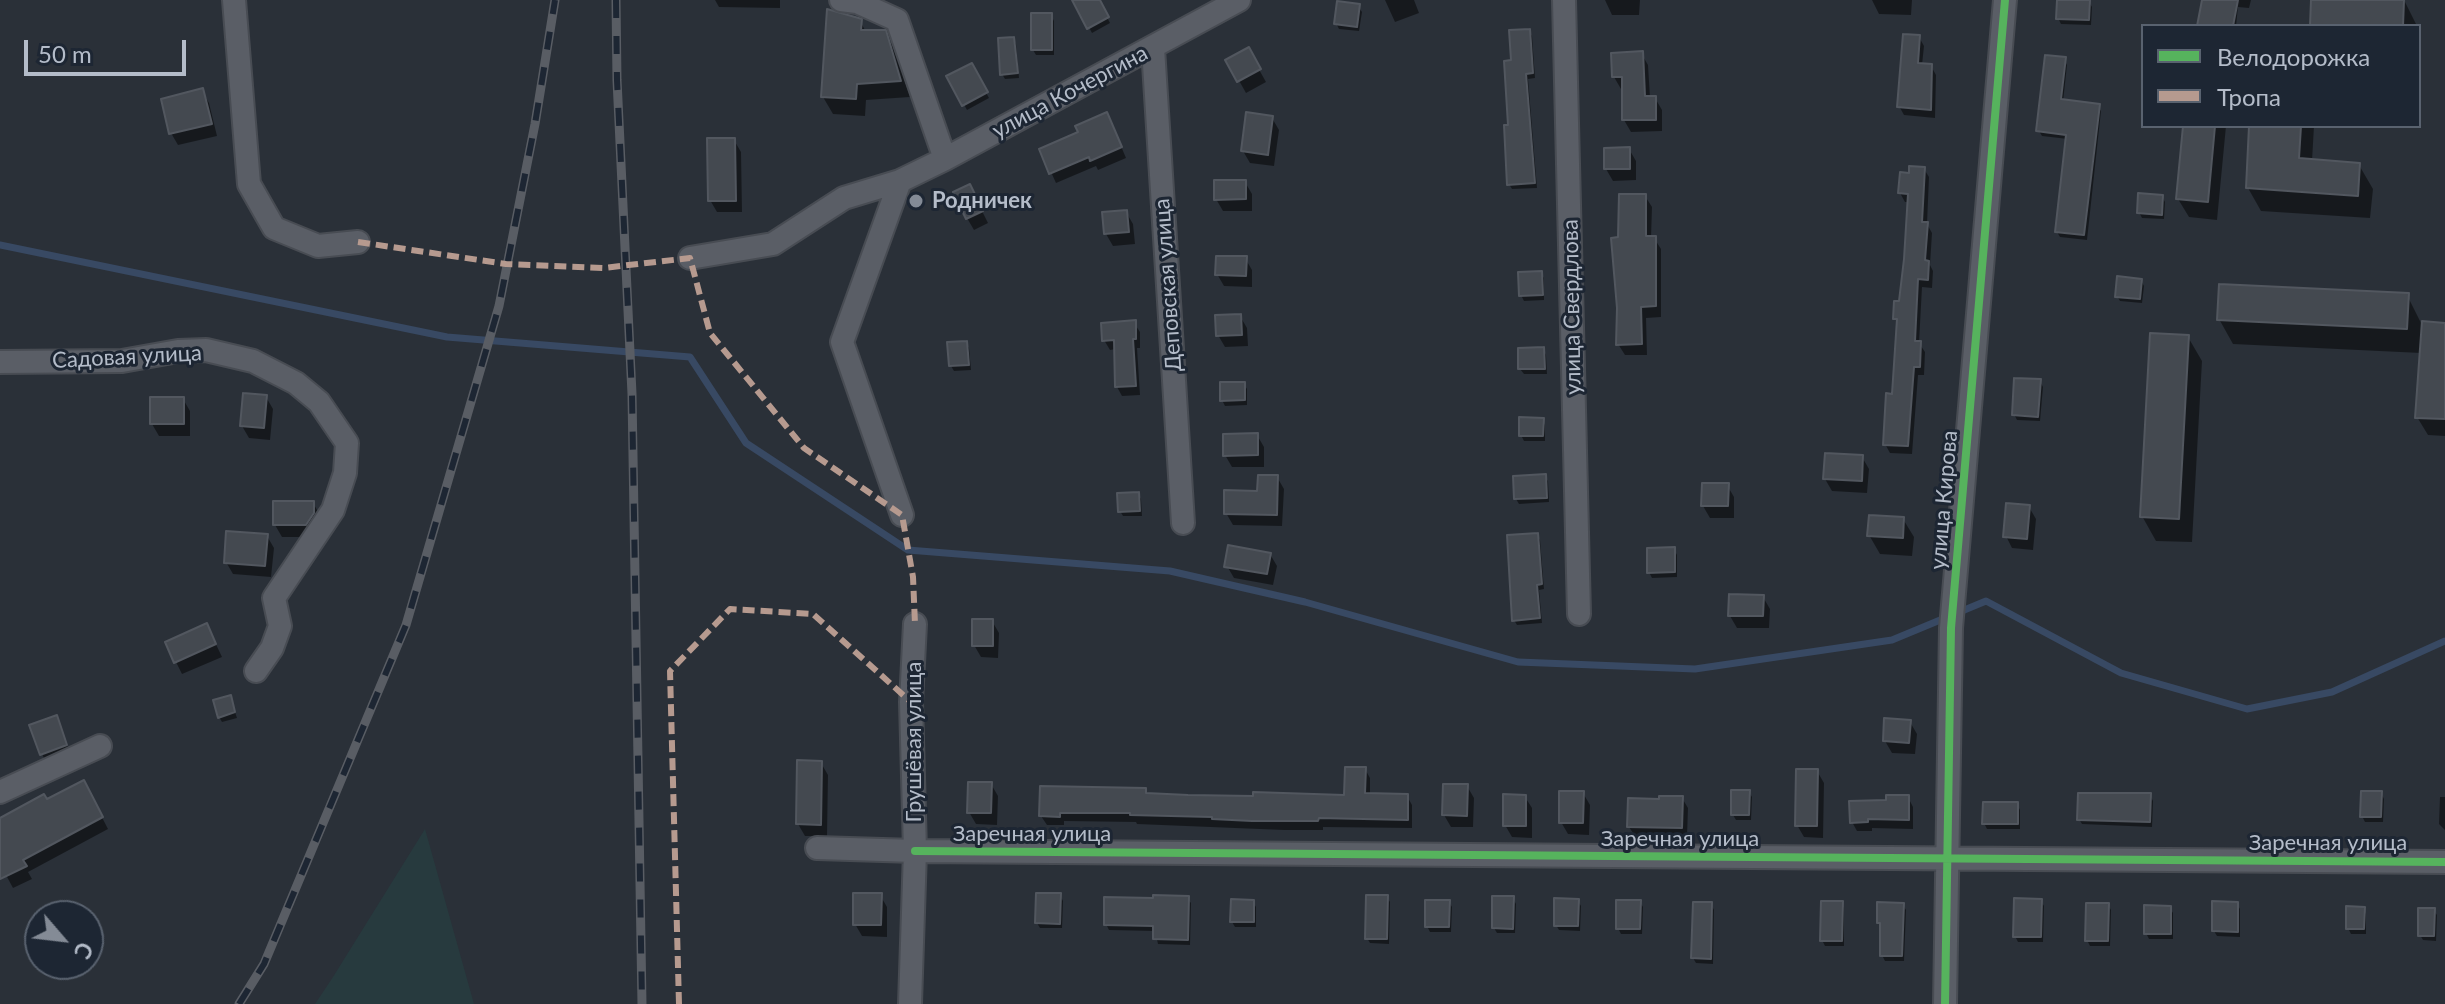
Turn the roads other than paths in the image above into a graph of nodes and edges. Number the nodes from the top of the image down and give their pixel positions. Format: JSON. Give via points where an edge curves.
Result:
{"nodes":[{"id":1,"x":234,"y":0,"type":"edge"},
{"id":2,"x":841,"y":0,"type":"edge"},
{"id":3,"x":1239,"y":0,"type":"edge"},
{"id":4,"x":1564,"y":0,"type":"edge"},
{"id":5,"x":2005,"y":0,"type":"edge"},
{"id":6,"x":1214,"y":7,"type":"edge"},
{"id":7,"x":1153,"y":48,"type":"junction"},
{"id":8,"x":945,"y":159,"type":"junction"},
{"id":9,"x":900,"y":181,"type":"junction"},
{"id":10,"x":358,"y":242,"type":"dead end"},
{"id":11,"x":690,"y":258,"type":"dead end"},
{"id":12,"x":0,"y":362,"type":"edge"},
{"id":13,"x":902,"y":515,"type":"dead end"},
{"id":14,"x":1183,"y":523,"type":"dead end"},
{"id":15,"x":1579,"y":614,"type":"dead end"},
{"id":16,"x":915,"y":624,"type":"dead end"},
{"id":17,"x":256,"y":671,"type":"dead end"},
{"id":18,"x":100,"y":746,"type":"dead end"},
{"id":19,"x":0,"y":792,"type":"edge"},
{"id":20,"x":817,"y":848,"type":"dead end"},
{"id":21,"x":915,"y":851,"type":"junction"},
{"id":22,"x":1947,"y":858,"type":"junction"},
{"id":23,"x":2445,"y":862,"type":"edge"},
{"id":24,"x":910,"y":1004,"type":"edge"},
{"id":25,"x":1945,"y":1004,"type":"edge"}],
"edges":[{"from":1,"to":10,"type":"street","via":[[249,184],[274,228],[318,246]]},
{"from":2,"to":8,"type":"street","via":[[897,20]]},
{"from":3,"to":6,"type":"street","name":"улица Кочергина"},
{"from":4,"to":15,"type":"street","name":"улица Свердлова"},
{"from":5,"to":22,"type":"street","name":"улица Кирова","via":[[1951,628]]},
{"from":6,"to":7,"type":"street","name":"улица Кочергина"},
{"from":7,"to":8,"type":"street","name":"улица Кочергина"},
{"from":7,"to":14,"type":"street","name":"Деповская улица"},
{"from":8,"to":9,"type":"street","name":"улица Кочергина"},
{"from":9,"to":11,"type":"street","name":"улица Кочергина","via":[[844,198],[773,244]]},
{"from":9,"to":13,"type":"street","via":[[842,342]]},
{"from":12,"to":17,"type":"street","name":"Садовая улица","via":[[122,361],[206,350],[253,361],[296,383],[319,402],[347,443],[345,473],[333,510],[274,598],[280,626]]},
{"from":16,"to":21,"type":"street","name":"Грушёвая улица"},
{"from":18,"to":19,"type":"street"},
{"from":20,"to":21,"type":"street","name":"Заречная улица"},
{"from":21,"to":22,"type":"street","name":"Заречная улица"},
{"from":21,"to":24,"type":"street","name":"Грушёвая улица"},
{"from":22,"to":23,"type":"street","name":"Заречная улица"},
{"from":22,"to":25,"type":"street","name":"улица Кирова"}]}
